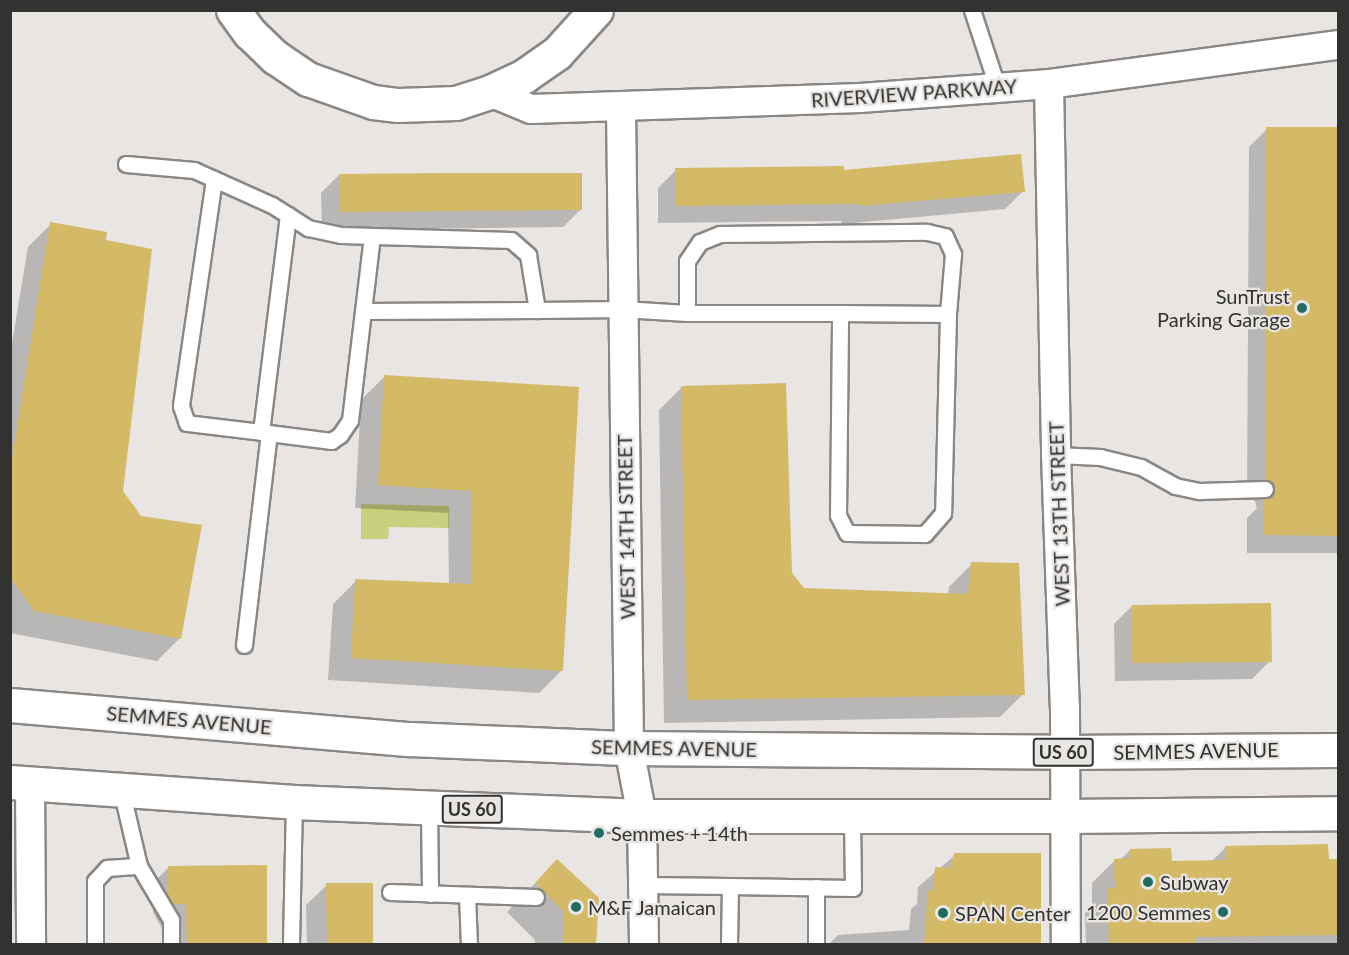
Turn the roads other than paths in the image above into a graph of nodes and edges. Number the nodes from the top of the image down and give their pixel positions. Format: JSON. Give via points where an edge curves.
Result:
{"nodes":[{"id":1,"x":233,"y":10,"type":"edge"},
{"id":2,"x":596,"y":10,"type":"edge"},
{"id":3,"x":972,"y":10,"type":"edge"},
{"id":4,"x":1338,"y":45,"type":"edge"},
{"id":5,"x":1050,"y":84,"type":"junction"},
{"id":6,"x":998,"y":89,"type":"junction"},
{"id":7,"x":490,"y":92,"type":"junction"},
{"id":8,"x":621,"y":108,"type":"junction"},
{"id":9,"x":126,"y":164,"type":"dead end"},
{"id":10,"x":214,"y":179,"type":"junction"},
{"id":11,"x":288,"y":215,"type":"junction"},
{"id":12,"x":372,"y":236,"type":"junction"},
{"id":13,"x":623,"y":309,"type":"junction"},
{"id":14,"x":537,"y":310,"type":"junction"},
{"id":15,"x":363,"y":311,"type":"junction"},
{"id":16,"x":687,"y":313,"type":"junction"},
{"id":17,"x":840,"y":313,"type":"junction"},
{"id":18,"x":948,"y":314,"type":"junction"},
{"id":19,"x":265,"y":433,"type":"junction"},
{"id":20,"x":1056,"y":455,"type":"junction"},
{"id":21,"x":1264,"y":489,"type":"dead end"},
{"id":22,"x":244,"y":645,"type":"dead end"},
{"id":23,"x":10,"y":705,"type":"edge"},
{"id":24,"x":629,"y":748,"type":"junction"},
{"id":25,"x":1338,"y":750,"type":"edge"},
{"id":26,"x":1066,"y":752,"type":"junction"},
{"id":27,"x":20,"y":783,"type":"edge"},
{"id":28,"x":121,"y":789,"type":"junction"},
{"id":29,"x":294,"y":801,"type":"junction"},
{"id":30,"x":429,"y":807,"type":"junction"},
{"id":31,"x":1338,"y":813,"type":"edge"},
{"id":32,"x":642,"y":816,"type":"junction"},
{"id":33,"x":852,"y":816,"type":"junction"},
{"id":34,"x":1067,"y":816,"type":"junction"},
{"id":35,"x":139,"y":866,"type":"junction"},
{"id":36,"x":644,"y":885,"type":"junction"},
{"id":37,"x":730,"y":886,"type":"junction"},
{"id":38,"x":816,"y":887,"type":"junction"},
{"id":39,"x":390,"y":892,"type":"dead end"},
{"id":40,"x":430,"y":894,"type":"junction"},
{"id":41,"x":467,"y":895,"type":"junction"},
{"id":42,"x":536,"y":897,"type":"dead end"},
{"id":43,"x":32,"y":945,"type":"edge"},
{"id":44,"x":95,"y":945,"type":"edge"},
{"id":45,"x":171,"y":945,"type":"edge"},
{"id":46,"x":291,"y":945,"type":"edge"},
{"id":47,"x":469,"y":945,"type":"edge"},
{"id":48,"x":644,"y":945,"type":"edge"},
{"id":49,"x":729,"y":945,"type":"edge"},
{"id":50,"x":816,"y":945,"type":"edge"},
{"id":51,"x":1066,"y":945,"type":"edge"}],
"edges":[{"from":1,"to":7,"type":"main road","via":[[275,57],[308,79],[336,91],[398,105],[456,103]]},
{"from":2,"to":7,"type":"main road","via":[[557,53],[524,76]]},
{"from":3,"to":6,"type":"lane"},
{"from":4,"to":5,"type":"street","name":"RIVERVIEW PARKWAY"},
{"from":5,"to":6,"type":"street","name":"RIVERVIEW PARKWAY"},
{"from":5,"to":20,"type":"street","name":"WEST 13TH STREET"},
{"from":6,"to":8,"type":"street","name":"RIVERVIEW PARKWAY"},
{"from":7,"to":8,"type":"street","name":"RIVERVIEW PARKWAY","via":[[531,110]]},
{"from":8,"to":13,"type":"street","name":"WEST 14TH STREET"},
{"from":9,"to":10,"type":"lane","via":[[194,170]]},
{"from":10,"to":11,"type":"lane"},
{"from":10,"to":19,"type":"lane","via":[[181,406],[187,423]]},
{"from":11,"to":12,"type":"lane","via":[[308,228]]},
{"from":11,"to":19,"type":"lane"},
{"from":12,"to":14,"type":"lane","via":[[511,240],[528,255]]},
{"from":12,"to":15,"type":"lane"},
{"from":13,"to":14,"type":"lane"},
{"from":13,"to":16,"type":"lane"},
{"from":13,"to":24,"type":"street","name":"WEST 14TH STREET"},
{"from":14,"to":15,"type":"lane"},
{"from":15,"to":19,"type":"lane","via":[[350,420],[340,435],[331,441]]},
{"from":16,"to":17,"type":"lane"},
{"from":16,"to":18,"type":"lane","via":[[687,261],[700,242],[720,234],[927,232],[945,236],[953,254]]},
{"from":17,"to":18,"type":"lane"},
{"from":17,"to":18,"type":"lane","via":[[838,515],[847,533],[925,534],[943,513]]},
{"from":19,"to":22,"type":"lane"},
{"from":20,"to":21,"type":"lane","via":[[1100,457],[1141,467],[1174,486],[1199,491]]},
{"from":20,"to":26,"type":"street","name":"WEST 13TH STREET"},
{"from":23,"to":24,"type":"main road","name":"SEMMES AVENUE","number":"US 60","via":[[410,739]]},
{"from":24,"to":26,"type":"main road","name":"SEMMES AVENUE","number":"US 60"},
{"from":24,"to":32,"type":"street","name":"WEST 14TH STREET"},
{"from":25,"to":26,"type":"main road","name":"SEMMES AVENUE","number":"US 60"},
{"from":26,"to":34,"type":"street","name":"WEST 13TH STREET"},
{"from":27,"to":28,"type":"main road","number":"US 60"},
{"from":27,"to":43,"type":"street"},
{"from":28,"to":29,"type":"main road","number":"US 60"},
{"from":28,"to":35,"type":"lane"},
{"from":29,"to":30,"type":"main road","number":"US 60"},
{"from":29,"to":46,"type":"lane"},
{"from":30,"to":32,"type":"main road","number":"US 60"},
{"from":30,"to":40,"type":"lane"},
{"from":31,"to":34,"type":"main road","number":"US 60"},
{"from":32,"to":33,"type":"main road","number":"US 60"},
{"from":32,"to":36,"type":"street","name":"WEST 14TH STREET"},
{"from":33,"to":34,"type":"main road","number":"US 60"},
{"from":33,"to":38,"type":"lane","via":[[853,888]]},
{"from":34,"to":51,"type":"street","name":"WEST 13TH STREET"},
{"from":35,"to":44,"type":"lane","via":[[107,868],[95,881]]},
{"from":35,"to":45,"type":"lane","via":[[171,920]]},
{"from":36,"to":37,"type":"lane"},
{"from":36,"to":48,"type":"street","name":"WEST 14TH STREET"},
{"from":37,"to":38,"type":"lane"},
{"from":37,"to":49,"type":"lane"},
{"from":38,"to":50,"type":"lane"},
{"from":39,"to":40,"type":"lane"},
{"from":40,"to":41,"type":"lane"},
{"from":41,"to":42,"type":"lane"},
{"from":41,"to":47,"type":"lane"}]}
